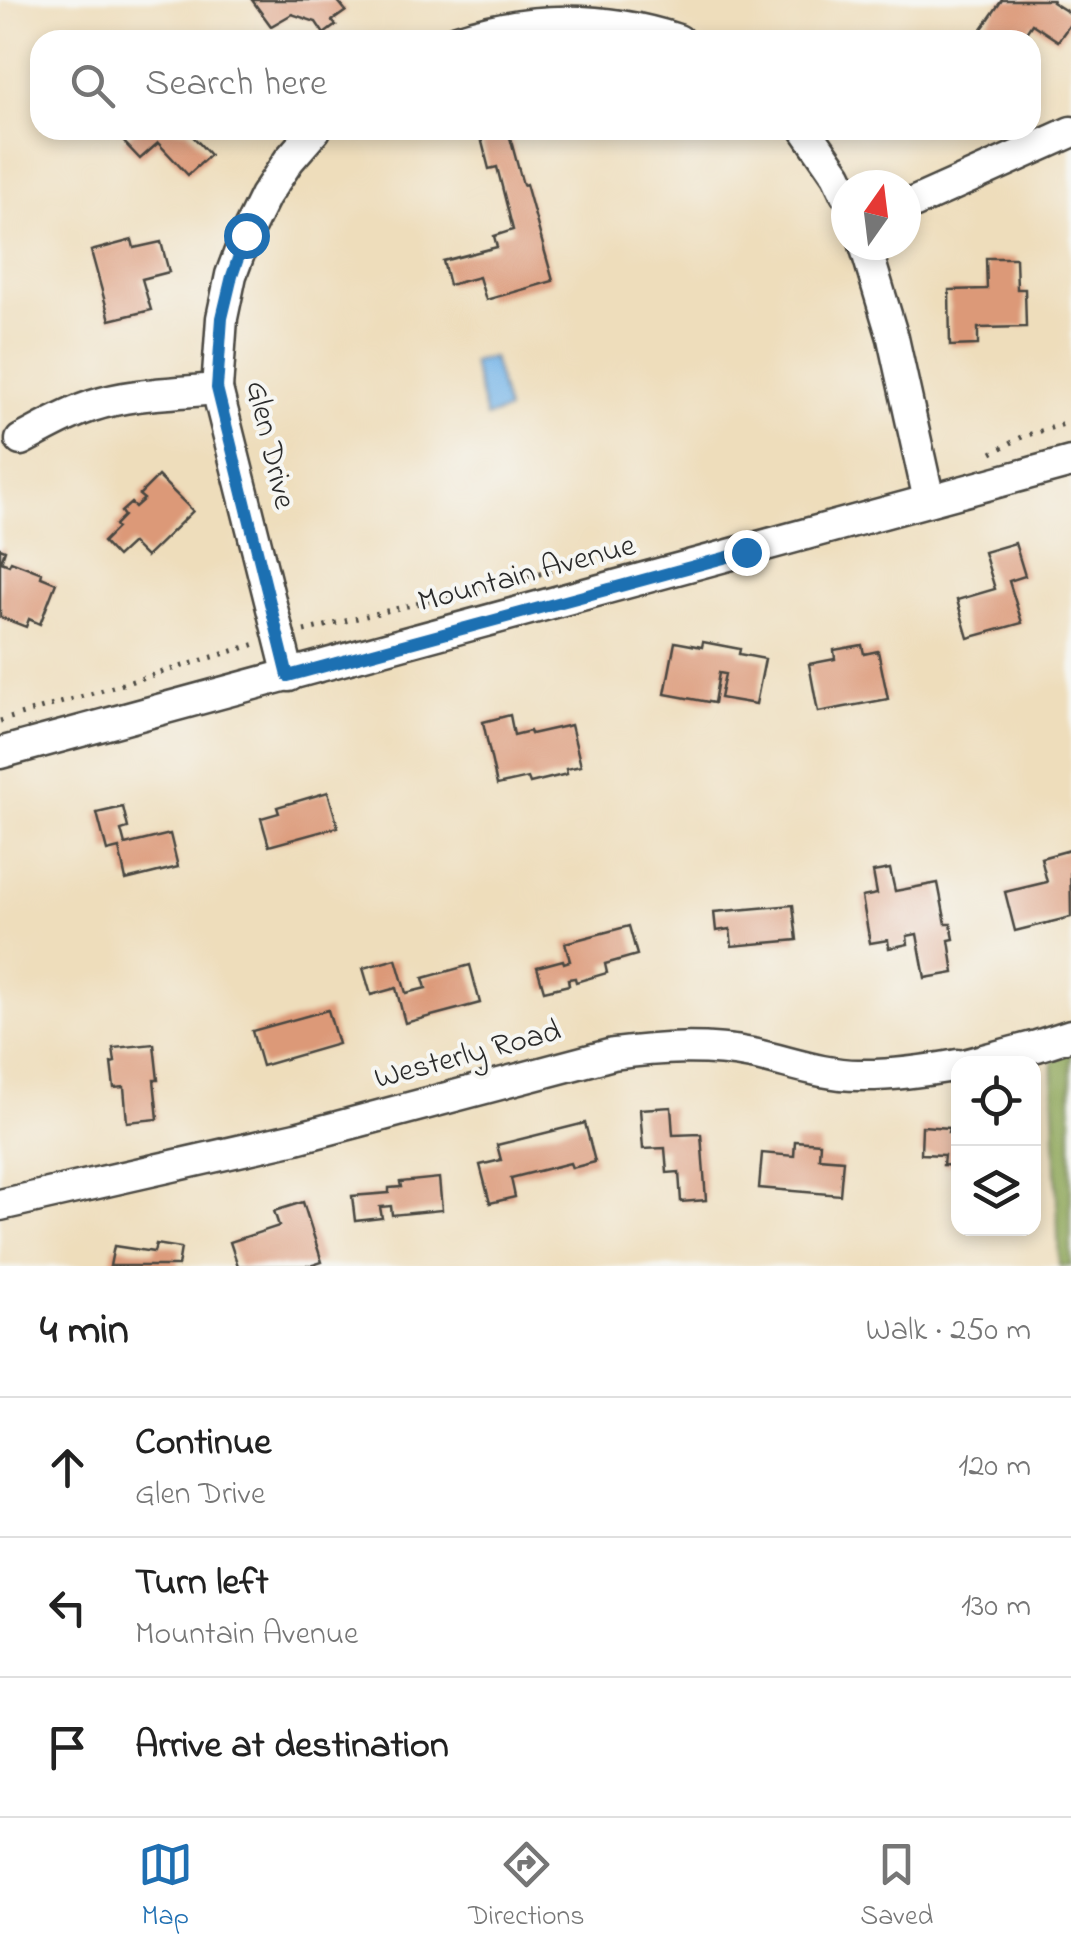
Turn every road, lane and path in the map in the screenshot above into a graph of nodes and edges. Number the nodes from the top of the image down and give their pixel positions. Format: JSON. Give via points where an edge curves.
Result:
{"nodes":[{"id":1,"x":604,"y":11,"type":"edge"},
{"id":2,"x":491,"y":30,"type":"edge"},
{"id":3,"x":647,"y":30,"type":"edge"},
{"id":4,"x":1071,"y":132,"type":"edge"},
{"id":5,"x":307,"y":140,"type":"edge"},
{"id":6,"x":813,"y":140,"type":"edge"},
{"id":7,"x":834,"y":170,"type":"edge"},
{"id":8,"x":921,"y":199,"type":"edge"},
{"id":9,"x":870,"y":260,"type":"edge"},
{"id":10,"x":217,"y":388,"type":"junction"},
{"id":11,"x":1071,"y":422,"type":"edge"},
{"id":12,"x":21,"y":440,"type":"dead end"},
{"id":13,"x":981,"y":459,"type":"dead end"},
{"id":14,"x":1071,"y":462,"type":"edge"},
{"id":15,"x":929,"y":500,"type":"junction"},
{"id":16,"x":260,"y":642,"type":"dead end"},
{"id":17,"x":288,"y":676,"type":"junction"},
{"id":18,"x":0,"y":721,"type":"edge"},
{"id":19,"x":0,"y":753,"type":"edge"},
{"id":20,"x":1071,"y":1035,"type":"edge"},
{"id":21,"x":999,"y":1056,"type":"edge"},
{"id":22,"x":951,"y":1066,"type":"edge"},
{"id":23,"x":0,"y":1205,"type":"edge"}],
"edges":[{"from":1,"to":2,"type":"street"},
{"from":1,"to":3,"type":"street"},
{"from":4,"to":8,"type":"street"},
{"from":5,"to":10,"type":"street","name":"Glen Drive","via":[[265,196],[246,235],[222,318]]},
{"from":6,"to":7,"type":"street"},
{"from":9,"to":15,"type":"street"},
{"from":10,"to":12,"type":"street","via":[[94,405]]},
{"from":10,"to":17,"type":"street","name":"Glen Drive"},
{"from":11,"to":13,"type":"path"},
{"from":14,"to":15,"type":"street","name":"Mountain Avenue"},
{"from":15,"to":17,"type":"street","name":"Mountain Avenue"},
{"from":16,"to":18,"type":"path"},
{"from":17,"to":19,"type":"street","name":"Mountain Avenue"},
{"from":20,"to":21,"type":"street"},
{"from":22,"to":23,"type":"street","name":"Westerly Road","via":[[856,1076],[707,1048],[612,1054],[296,1138]]}]}
